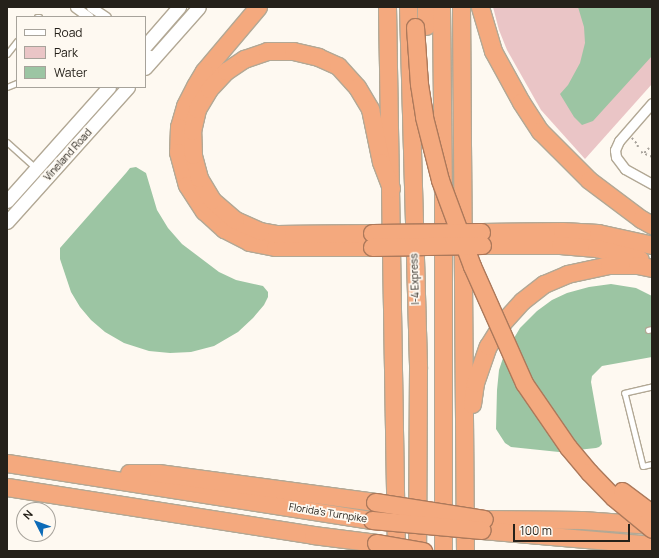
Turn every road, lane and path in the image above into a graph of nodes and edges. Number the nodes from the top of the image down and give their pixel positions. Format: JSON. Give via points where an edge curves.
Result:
{"nodes":[{"id":1,"x":75,"y":7,"type":"edge"},
{"id":2,"x":91,"y":7,"type":"edge"},
{"id":3,"x":180,"y":7,"type":"edge"},
{"id":4,"x":199,"y":7,"type":"edge"},
{"id":5,"x":258,"y":7,"type":"edge"},
{"id":6,"x":387,"y":7,"type":"edge"},
{"id":7,"x":408,"y":7,"type":"edge"},
{"id":8,"x":415,"y":7,"type":"edge"},
{"id":9,"x":426,"y":7,"type":"edge"},
{"id":10,"x":441,"y":7,"type":"edge"},
{"id":11,"x":461,"y":7,"type":"edge"},
{"id":12,"x":480,"y":7,"type":"edge"},
{"id":13,"x":88,"y":16,"type":"edge"},
{"id":14,"x":104,"y":16,"type":"edge"},
{"id":15,"x":421,"y":26,"type":"junction"},
{"id":16,"x":16,"y":42,"type":"edge"},
{"id":17,"x":147,"y":49,"type":"edge"},
{"id":18,"x":7,"y":54,"type":"edge"},
{"id":19,"x":108,"y":88,"type":"edge"},
{"id":20,"x":127,"y":88,"type":"edge"},
{"id":21,"x":652,"y":103,"type":"edge"},
{"id":22,"x":626,"y":132,"type":"junction"},
{"id":23,"x":7,"y":142,"type":"edge"},
{"id":24,"x":648,"y":148,"type":"dead end"},
{"id":25,"x":638,"y":150,"type":"dead end"},
{"id":26,"x":641,"y":152,"type":"dead end"},
{"id":27,"x":644,"y":153,"type":"junction"},
{"id":28,"x":652,"y":158,"type":"edge"},
{"id":29,"x":36,"y":168,"type":"junction"},
{"id":30,"x":46,"y":178,"type":"junction"},
{"id":31,"x":652,"y":184,"type":"edge"},
{"id":32,"x":391,"y":188,"type":"junction"},
{"id":33,"x":7,"y":201,"type":"edge"},
{"id":34,"x":7,"y":220,"type":"edge"},
{"id":35,"x":652,"y":225,"type":"edge"},
{"id":36,"x":481,"y":238,"type":"junction"},
{"id":37,"x":372,"y":240,"type":"junction"},
{"id":38,"x":652,"y":245,"type":"edge"},
{"id":39,"x":652,"y":263,"type":"edge"},
{"id":40,"x":652,"y":268,"type":"edge"},
{"id":41,"x":652,"y":387,"type":"edge"},
{"id":42,"x":464,"y":461,"type":"junction"},
{"id":43,"x":7,"y":462,"type":"edge"},
{"id":44,"x":652,"y":464,"type":"edge"},
{"id":45,"x":67,"y":472,"type":"junction"},
{"id":46,"x":7,"y":487,"type":"edge"},
{"id":47,"x":652,"y":514,"type":"edge"},
{"id":48,"x":483,"y":524,"type":"junction"},
{"id":49,"x":652,"y":525,"type":"edge"},
{"id":50,"x":652,"y":529,"type":"edge"},
{"id":51,"x":652,"y":545,"type":"edge"},
{"id":52,"x":369,"y":547,"type":"edge"},
{"id":53,"x":396,"y":551,"type":"edge"},
{"id":54,"x":417,"y":551,"type":"edge"},
{"id":55,"x":423,"y":551,"type":"edge"},
{"id":56,"x":443,"y":551,"type":"edge"},
{"id":57,"x":465,"y":551,"type":"edge"}],
"edges":[{"from":1,"to":13,"type":"street"},
{"from":2,"to":14,"type":"street"},
{"from":3,"to":17,"type":"street"},
{"from":4,"to":17,"type":"street"},
{"from":5,"to":37,"type":"highway","via":[[204,71],[185,106],[179,127],[178,152],[187,185],[214,221],[249,242],[274,247]]},
{"from":6,"to":32,"type":"highway"},
{"from":7,"to":54,"type":"highway","name":"I-4 Express","via":[[418,362]]},
{"from":8,"to":15,"type":"highway"},
{"from":9,"to":15,"type":"highway"},
{"from":10,"to":56,"type":"highway"},
{"from":11,"to":42,"type":"highway"},
{"from":12,"to":35,"type":"highway","via":[[493,51],[520,102],[540,131],[589,180]]},
{"from":15,"to":47,"type":"highway","bridge":true,"via":[[440,144],[458,204],[533,378],[575,441],[620,489]]},
{"from":15,"to":50,"type":"highway","bridge":true,"via":[[419,84],[424,117],[440,180],[472,266],[524,383],[568,447],[589,472],[613,497]]},
{"from":16,"to":18,"type":"lane"},
{"from":19,"to":29,"type":"street","name":"Vineland Road"},
{"from":20,"to":30,"type":"street","name":"Vineland Road"},
{"from":21,"to":22,"type":"street"},
{"from":22,"to":25,"type":"path","via":[[638,145]]},
{"from":22,"to":31,"type":"street","via":[[615,150],[619,164]]},
{"from":23,"to":29,"type":"lane"},
{"from":24,"to":27,"type":"path"},
{"from":26,"to":27,"type":"path"},
{"from":27,"to":28,"type":"path"},
{"from":29,"to":30,"type":"street"},
{"from":29,"to":33,"type":"street","name":"Vineland Road"},
{"from":30,"to":34,"type":"street","name":"Vineland Road"},
{"from":32,"to":37,"type":"highway","via":[[381,162],[370,108],[357,87],[338,66],[318,57],[293,51],[267,51],[244,59],[226,71],[209,89],[197,109],[192,131],[193,155],[199,178],[212,200],[235,220],[277,234]]},
{"from":32,"to":53,"type":"highway"},
{"from":36,"to":37,"type":"highway","bridge":true},
{"from":36,"to":38,"type":"highway","via":[[562,231],[598,233]]},
{"from":36,"to":39,"type":"highway","via":[[596,248]]},
{"from":40,"to":42,"type":"highway","via":[[624,265],[594,267],[567,274],[544,284],[522,301],[503,322],[488,346],[475,383]]},
{"from":41,"to":44,"type":"lane","via":[[626,394],[643,466]]},
{"from":42,"to":57,"type":"highway"},
{"from":43,"to":45,"type":"highway","name":"Florida's Turnpike"},
{"from":45,"to":48,"type":"highway","name":"Florida's Turnpike","bridge":true,"via":[[372,520]]},
{"from":45,"to":48,"type":"highway","bridge":true,"via":[[158,473],[374,502]]},
{"from":46,"to":52,"type":"highway","via":[[313,535]]},
{"from":48,"to":49,"type":"highway","via":[[582,520]]},
{"from":48,"to":51,"type":"highway","name":"Florida's Turnpike"},
{"from":52,"to":55,"type":"highway","bridge":true}]}
